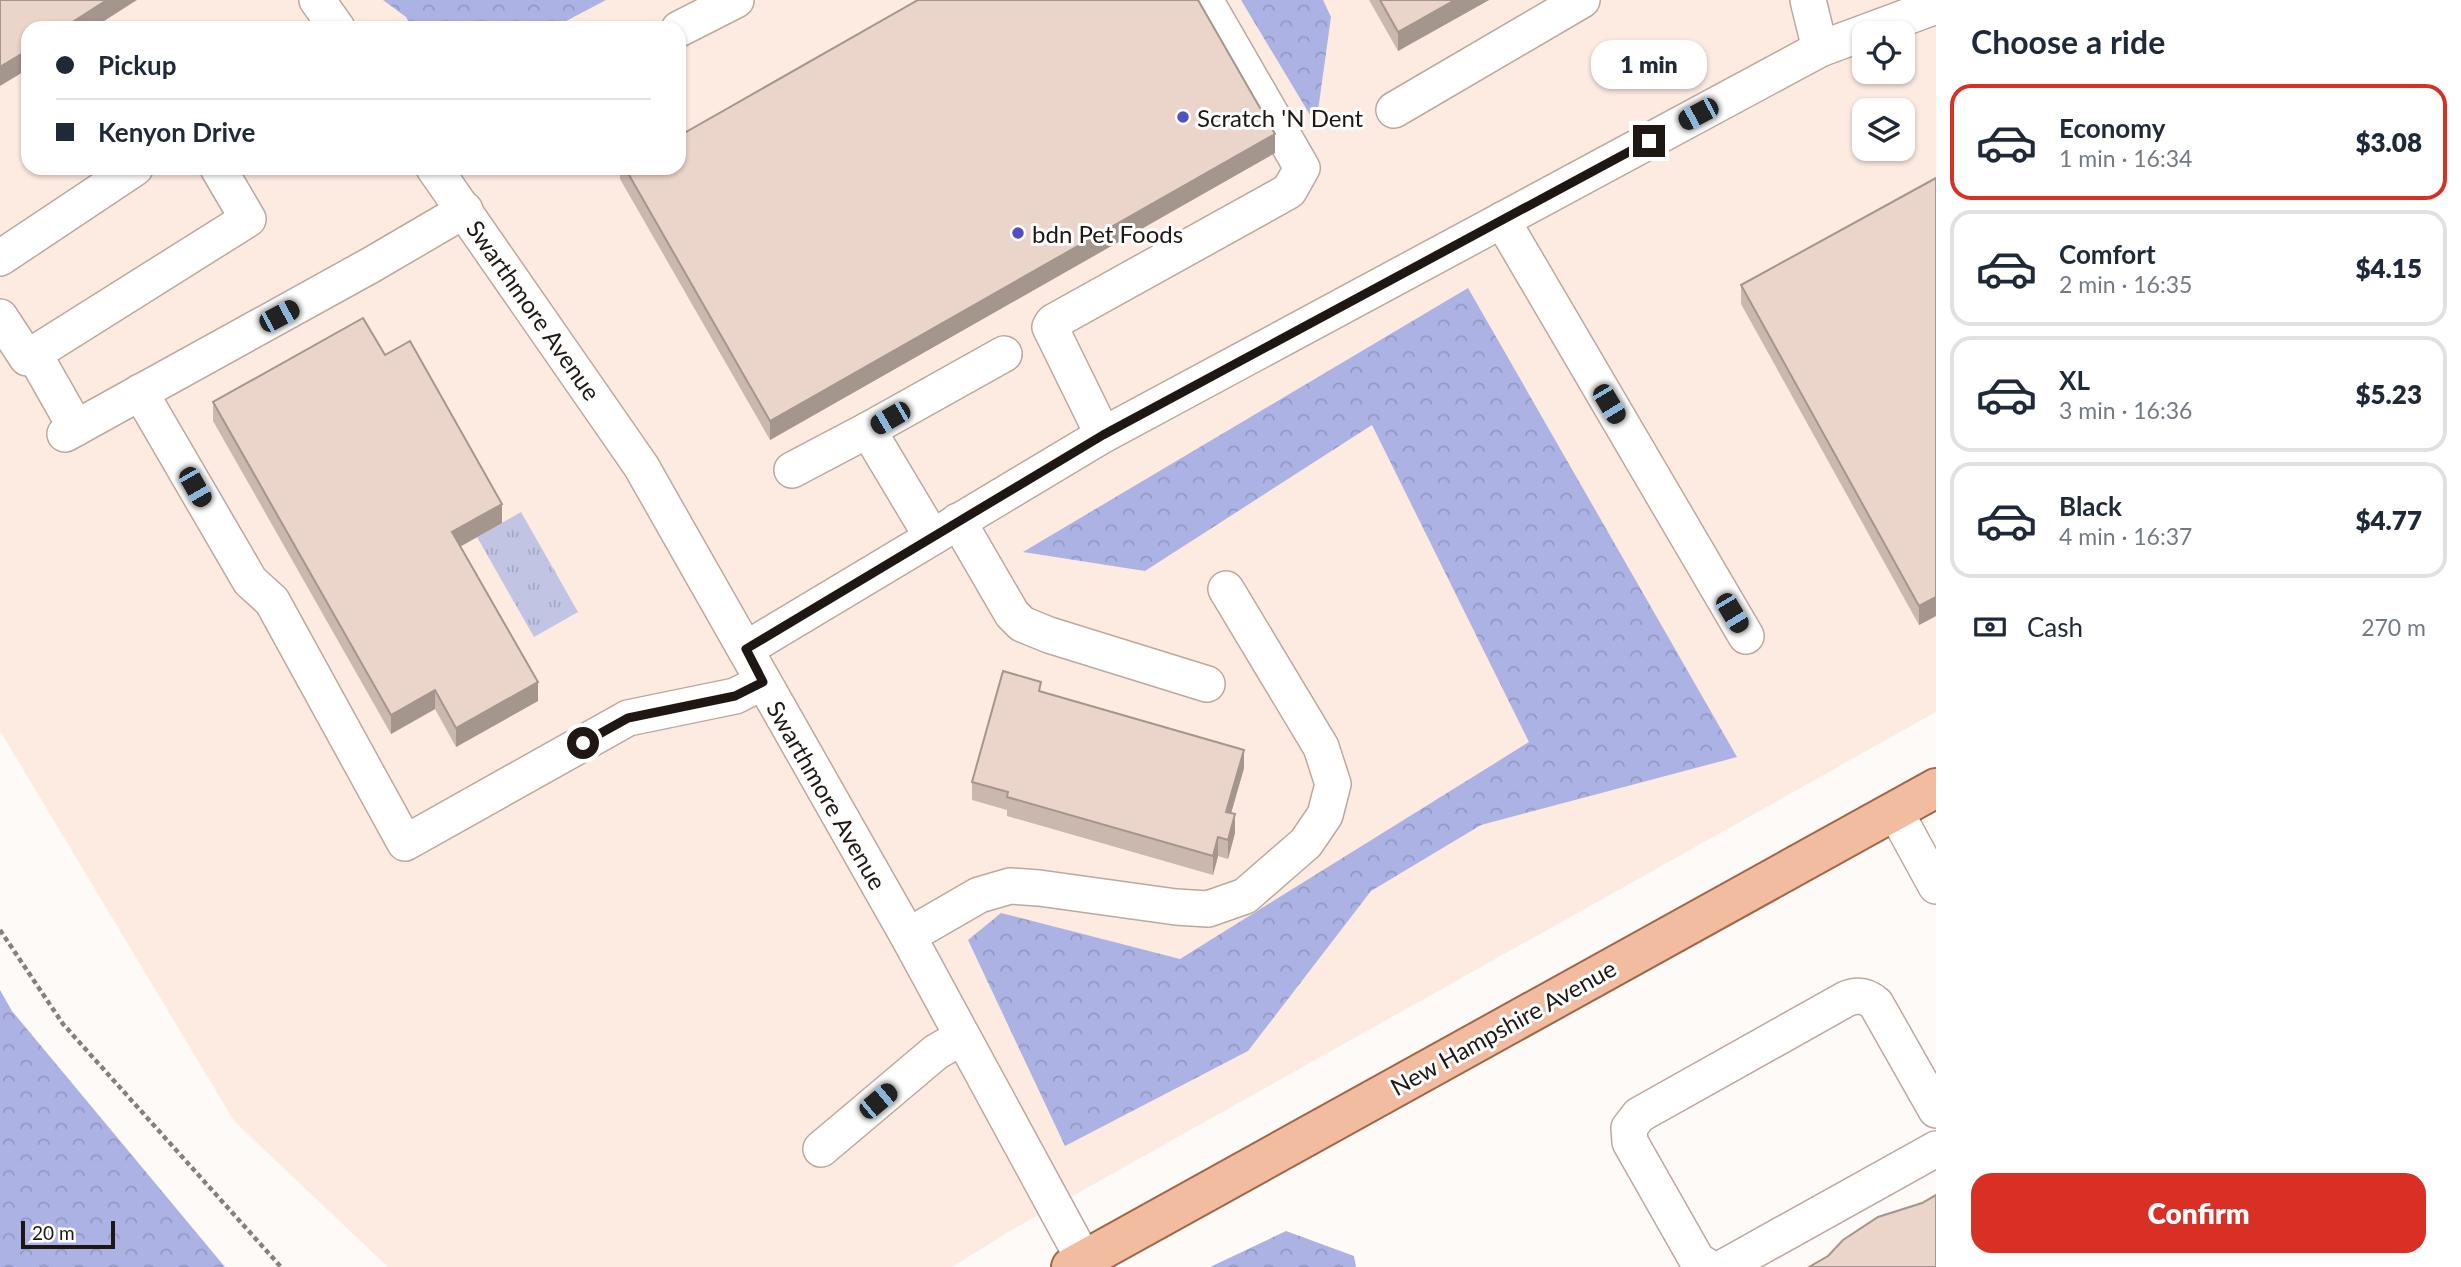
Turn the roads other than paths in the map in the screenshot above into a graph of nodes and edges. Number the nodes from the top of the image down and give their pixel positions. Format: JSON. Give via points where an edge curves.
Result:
{"nodes":[{"id":1,"x":736,"y":0,"type":"edge"},
{"id":2,"x":1205,"y":0,"type":"edge"},
{"id":3,"x":1582,"y":0,"type":"edge"},
{"id":4,"x":1808,"y":0,"type":"edge"},
{"id":5,"x":1936,"y":6,"type":"edge"},
{"id":6,"x":686,"y":25,"type":"edge"},
{"id":7,"x":1820,"y":49,"type":"junction"},
{"id":8,"x":1394,"y":110,"type":"dead end"},
{"id":9,"x":124,"y":175,"type":"edge"},
{"id":10,"x":222,"y":175,"type":"edge"},
{"id":11,"x":441,"y":175,"type":"edge"},
{"id":12,"x":464,"y":210,"type":"junction"},
{"id":13,"x":1502,"y":220,"type":"junction"},
{"id":14,"x":0,"y":258,"type":"edge"},
{"id":15,"x":0,"y":317,"type":"edge"},
{"id":16,"x":34,"y":354,"type":"junction"},
{"id":17,"x":1004,"y":354,"type":"dead end"},
{"id":18,"x":140,"y":392,"type":"junction"},
{"id":19,"x":868,"y":430,"type":"junction"},
{"id":20,"x":1103,"y":435,"type":"junction"},
{"id":21,"x":792,"y":470,"type":"dead end"},
{"id":22,"x":945,"y":529,"type":"junction"},
{"id":23,"x":1226,"y":589,"type":"dead end"},
{"id":24,"x":1746,"y":636,"type":"dead end"},
{"id":25,"x":746,"y":649,"type":"junction"},
{"id":26,"x":763,"y":682,"type":"junction"},
{"id":27,"x":1207,"y":684,"type":"dead end"},
{"id":28,"x":1936,"y":788,"type":"edge"},
{"id":29,"x":1895,"y":811,"type":"junction"},
{"id":30,"x":1936,"y":886,"type":"edge"},
{"id":31,"x":908,"y":936,"type":"junction"},
{"id":32,"x":962,"y":1037,"type":"junction"},
{"id":33,"x":1936,"y":1111,"type":"edge"},
{"id":34,"x":821,"y":1149,"type":"dead end"},
{"id":35,"x":1936,"y":1149,"type":"edge"},
{"id":36,"x":1077,"y":1263,"type":"edge"},
{"id":37,"x":1708,"y":1267,"type":"edge"},
{"id":38,"x":1724,"y":1267,"type":"edge"}],
"edges":[{"from":1,"to":6,"type":"street"},
{"from":2,"to":20,"type":"street","via":[[1302,168],[1289,191],[1053,322],[1050,327]]},
{"from":3,"to":8,"type":"street"},
{"from":4,"to":7,"type":"street"},
{"from":5,"to":7,"type":"street"},
{"from":7,"to":13,"type":"street"},
{"from":9,"to":14,"type":"street"},
{"from":10,"to":16,"type":"street","via":[[248,219]]},
{"from":11,"to":12,"type":"street","name":"Swarthmore Avenue"},
{"from":12,"to":18,"type":"street"},
{"from":12,"to":25,"type":"street","name":"Swarthmore Avenue","via":[[641,466]]},
{"from":13,"to":20,"type":"street"},
{"from":13,"to":24,"type":"street"},
{"from":15,"to":16,"type":"street","via":[[27,358]]},
{"from":16,"to":18,"type":"street","via":[[71,431]]},
{"from":17,"to":19,"type":"street"},
{"from":18,"to":26,"type":"street","via":[[250,582],[272,601],[405,844],[628,718],[735,696]]},
{"from":19,"to":21,"type":"street"},
{"from":19,"to":22,"type":"street"},
{"from":20,"to":22,"type":"street"},
{"from":22,"to":25,"type":"street"},
{"from":22,"to":27,"type":"street","via":[[1023,624]]},
{"from":23,"to":31,"type":"street","via":[[1321,747],[1333,784],[1325,815],[1306,843],[1245,896],[1208,909],[1010,886],[979,895]]},
{"from":25,"to":26,"type":"street","name":"Swarthmore Avenue"},
{"from":26,"to":31,"type":"street","name":"Swarthmore Avenue"},
{"from":28,"to":29,"type":"main road","name":"New Hampshire Avenue"},
{"from":29,"to":30,"type":"street"},
{"from":29,"to":36,"type":"main road","name":"New Hampshire Avenue"},
{"from":31,"to":32,"type":"street","name":"Swarthmore Avenue"},
{"from":32,"to":34,"type":"street","via":[[936,1052]]},
{"from":32,"to":36,"type":"street","name":"Swarthmore Avenue"},
{"from":33,"to":37,"type":"street","via":[[1876,1004],[1857,996],[1639,1115],[1629,1128],[1630,1142],[1697,1260]]},
{"from":35,"to":38,"type":"street"}]}
